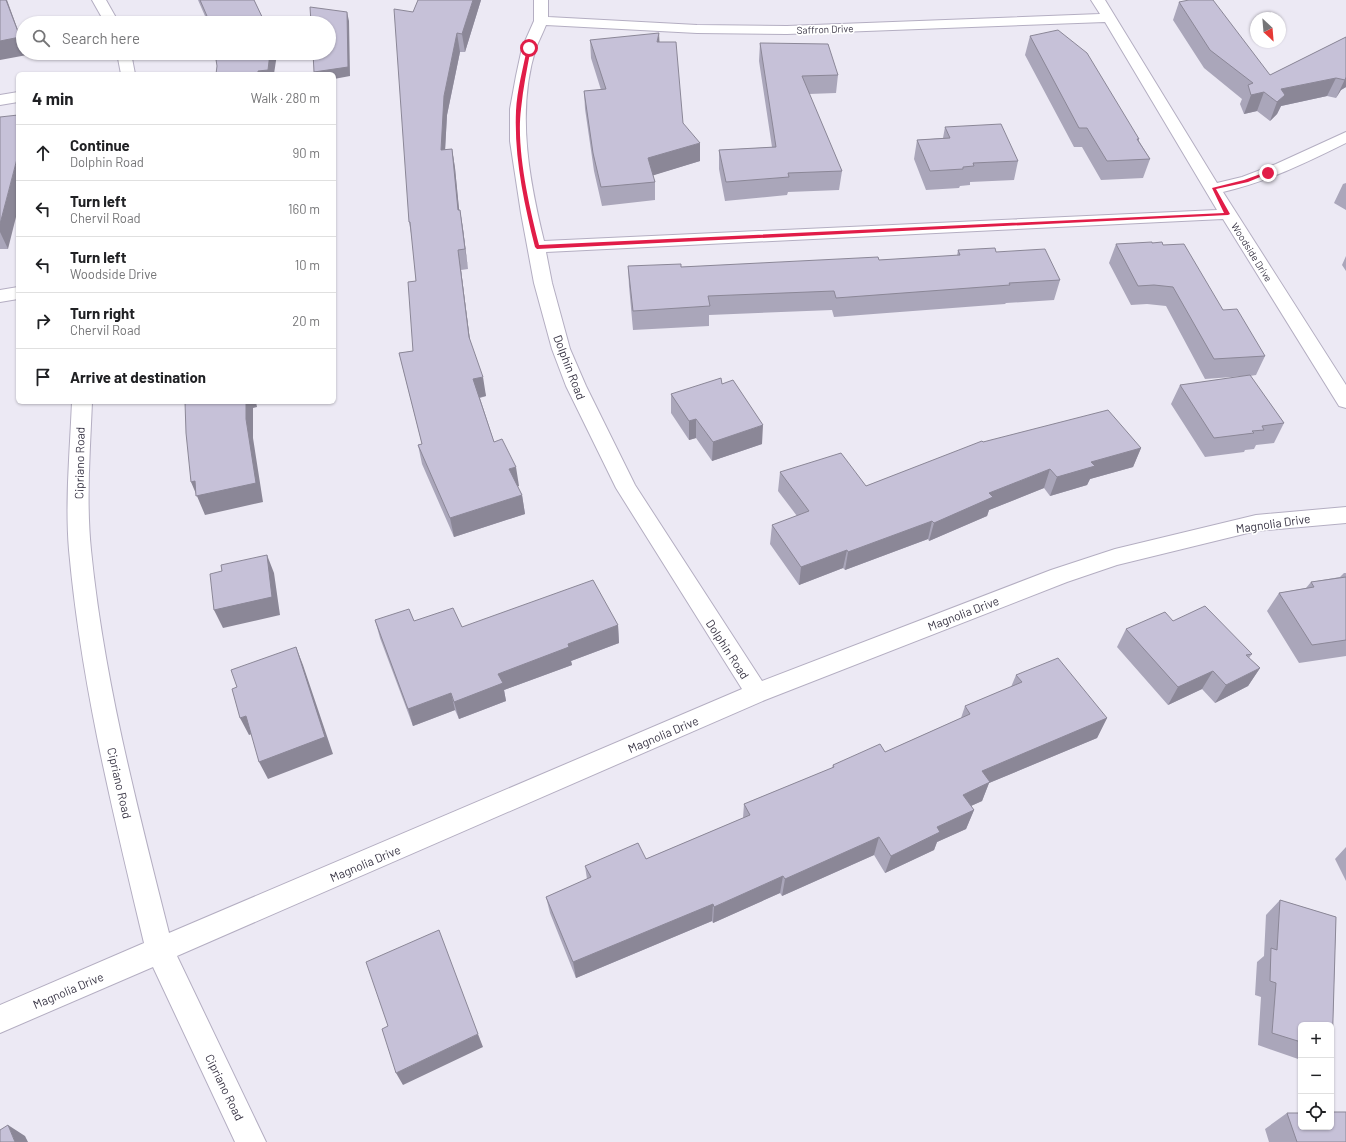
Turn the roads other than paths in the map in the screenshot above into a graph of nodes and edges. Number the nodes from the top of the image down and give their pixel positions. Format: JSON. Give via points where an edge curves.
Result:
{"nodes":[{"id":1,"x":99,"y":0,"type":"edge"},
{"id":2,"x":541,"y":0,"type":"edge"},
{"id":3,"x":1098,"y":0,"type":"edge"},
{"id":4,"x":108,"y":16,"type":"edge"},
{"id":5,"x":1109,"y":18,"type":"junction"},
{"id":6,"x":541,"y":21,"type":"junction"},
{"id":7,"x":125,"y":60,"type":"edge"},
{"id":8,"x":128,"y":72,"type":"edge"},
{"id":9,"x":16,"y":97,"type":"edge"},
{"id":10,"x":0,"y":100,"type":"edge"},
{"id":11,"x":1346,"y":137,"type":"edge"},
{"id":12,"x":1213,"y":189,"type":"junction"},
{"id":13,"x":1228,"y":214,"type":"junction"},
{"id":14,"x":537,"y":247,"type":"junction"},
{"id":15,"x":16,"y":292,"type":"edge"},
{"id":16,"x":0,"y":296,"type":"edge"},
{"id":17,"x":1346,"y":401,"type":"edge"},
{"id":18,"x":82,"y":404,"type":"edge"},
{"id":19,"x":1346,"y":516,"type":"edge"},
{"id":20,"x":757,"y":693,"type":"junction"},
{"id":21,"x":160,"y":952,"type":"junction"},
{"id":22,"x":0,"y":1019,"type":"edge"},
{"id":23,"x":251,"y":1142,"type":"edge"}],
"edges":[{"from":1,"to":4,"type":"street"},
{"from":2,"to":6,"type":"street","name":"Dolphin Road"},
{"from":3,"to":5,"type":"street","name":"Woodside Drive"},
{"from":5,"to":6,"type":"street","name":"Saffron Drive","via":[[787,30],[697,29]]},
{"from":5,"to":12,"type":"street","name":"Woodside Drive"},
{"from":6,"to":14,"type":"street","name":"Dolphin Road","via":[[529,48],[518,109],[518,141]]},
{"from":7,"to":8,"type":"street"},
{"from":9,"to":10,"type":"street"},
{"from":11,"to":12,"type":"street","via":[[1268,173]]},
{"from":12,"to":13,"type":"street","name":"Woodside Drive"},
{"from":13,"to":14,"type":"street"},
{"from":13,"to":17,"type":"street","name":"Woodside Drive"},
{"from":14,"to":20,"type":"street","name":"Dolphin Road","via":[[543,283],[561,349],[576,386],[626,488]]},
{"from":15,"to":16,"type":"street"},
{"from":18,"to":21,"type":"street","name":"Cipriano Road","via":[[78,488],[80,549],[89,627],[115,768]]},
{"from":19,"to":20,"type":"street","name":"Magnolia Drive","via":[[1256,523],[1115,557],[1059,576]]},
{"from":20,"to":21,"type":"street","name":"Magnolia Drive"},
{"from":21,"to":22,"type":"street","name":"Magnolia Drive"},
{"from":21,"to":23,"type":"street","name":"Cipriano Road"}]}
